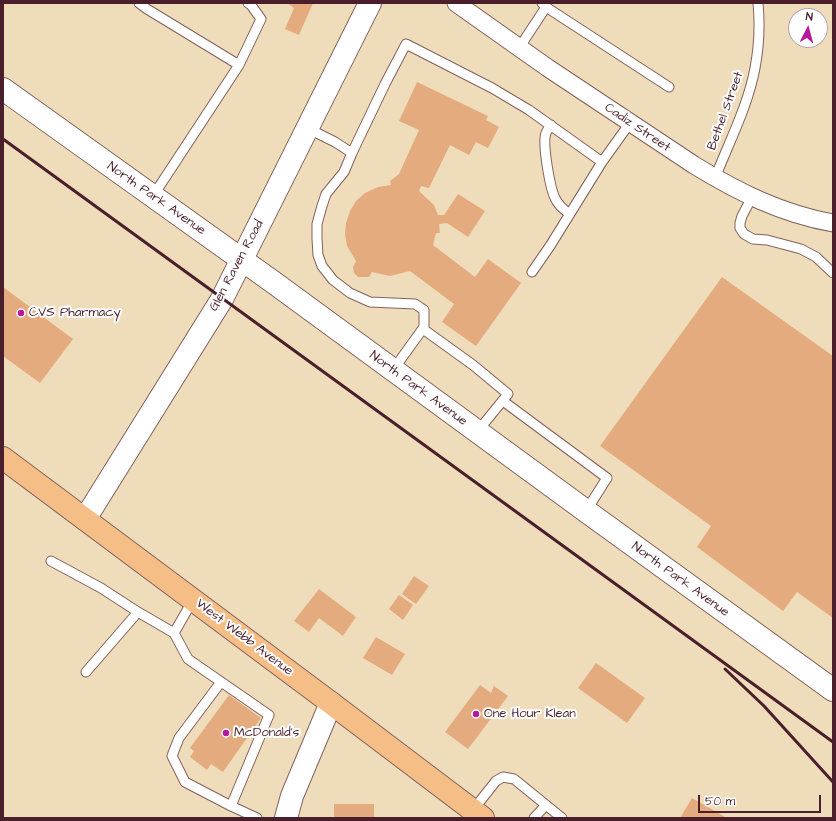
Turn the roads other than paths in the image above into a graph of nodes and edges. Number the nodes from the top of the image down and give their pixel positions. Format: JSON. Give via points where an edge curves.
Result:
{"nodes":[{"id":1,"x":139,"y":3,"type":"edge"},
{"id":2,"x":248,"y":3,"type":"edge"},
{"id":3,"x":370,"y":3,"type":"edge"},
{"id":4,"x":456,"y":3,"type":"edge"},
{"id":5,"x":758,"y":3,"type":"edge"},
{"id":6,"x":544,"y":5,"type":"edge"},
{"id":7,"x":519,"y":48,"type":"junction"},
{"id":8,"x":239,"y":65,"type":"junction"},
{"id":9,"x":669,"y":87,"type":"dead end"},
{"id":10,"x":3,"y":89,"type":"edge"},
{"id":11,"x":630,"y":123,"type":"junction"},
{"id":12,"x":551,"y":125,"type":"junction"},
{"id":13,"x":307,"y":128,"type":"junction"},
{"id":14,"x":352,"y":153,"type":"junction"},
{"id":15,"x":602,"y":162,"type":"junction"},
{"id":16,"x":715,"y":178,"type":"junction"},
{"id":17,"x":153,"y":196,"type":"junction"},
{"id":18,"x":752,"y":197,"type":"junction"},
{"id":19,"x":570,"y":214,"type":"junction"},
{"id":20,"x":833,"y":223,"type":"edge"},
{"id":21,"x":241,"y":260,"type":"junction"},
{"id":22,"x":532,"y":272,"type":"dead end"},
{"id":23,"x":833,"y":273,"type":"edge"},
{"id":24,"x":423,"y":329,"type":"junction"},
{"id":25,"x":393,"y":370,"type":"junction"},
{"id":26,"x":503,"y":401,"type":"junction"},
{"id":27,"x":477,"y":432,"type":"junction"},
{"id":28,"x":3,"y":458,"type":"edge"},
{"id":29,"x":586,"y":511,"type":"junction"},
{"id":30,"x":85,"y":520,"type":"junction"},
{"id":31,"x":51,"y":561,"type":"dead end"},
{"id":32,"x":193,"y":600,"type":"junction"},
{"id":33,"x":138,"y":612,"type":"junction"},
{"id":34,"x":174,"y":634,"type":"junction"},
{"id":35,"x":86,"y":672,"type":"dead end"},
{"id":36,"x":221,"y":682,"type":"junction"},
{"id":37,"x":833,"y":690,"type":"edge"},
{"id":38,"x":331,"y":703,"type":"junction"},
{"id":39,"x":546,"y":805,"type":"junction"},
{"id":40,"x":231,"y":806,"type":"junction"},
{"id":41,"x":478,"y":814,"type":"edge"},
{"id":42,"x":257,"y":818,"type":"edge"},
{"id":43,"x":286,"y":818,"type":"edge"},
{"id":44,"x":534,"y":818,"type":"edge"},
{"id":45,"x":562,"y":818,"type":"edge"}],
"edges":[{"from":1,"to":8,"type":"lane"},
{"from":2,"to":8,"type":"lane","via":[[261,19]]},
{"from":3,"to":13,"type":"street","name":"Glen Raven Road"},
{"from":4,"to":7,"type":"street","name":"Cadiz Street"},
{"from":5,"to":16,"type":"lane","name":"Bethel Street","via":[[759,35],[755,67],[747,98]]},
{"from":6,"to":7,"type":"lane"},
{"from":6,"to":9,"type":"lane"},
{"from":7,"to":11,"type":"street","name":"Cadiz Street"},
{"from":8,"to":17,"type":"lane"},
{"from":10,"to":17,"type":"street","name":"North Park Avenue"},
{"from":11,"to":15,"type":"lane"},
{"from":11,"to":16,"type":"street","name":"Cadiz Street"},
{"from":12,"to":14,"type":"lane","via":[[492,88],[406,44]]},
{"from":12,"to":15,"type":"lane"},
{"from":12,"to":19,"type":"lane","via":[[545,140],[554,197]]},
{"from":13,"to":14,"type":"lane"},
{"from":13,"to":21,"type":"street","name":"Glen Raven Road"},
{"from":14,"to":24,"type":"lane","via":[[344,172],[326,194],[317,224],[318,255],[322,266],[333,280],[350,294],[370,302],[410,303],[420,307],[424,310]]},
{"from":15,"to":19,"type":"lane"},
{"from":16,"to":18,"type":"street","name":"Cadiz Street"},
{"from":17,"to":21,"type":"street","name":"North Park Avenue"},
{"from":18,"to":20,"type":"street","name":"Cadiz Street","via":[[784,211]]},
{"from":18,"to":23,"type":"lane","via":[[740,223],[744,234],[753,239],[801,248],[816,257]]},
{"from":19,"to":22,"type":"lane"},
{"from":21,"to":25,"type":"street","name":"North Park Avenue"},
{"from":21,"to":30,"type":"street","name":"Glen Raven Road","via":[[218,305]]},
{"from":24,"to":25,"type":"lane"},
{"from":24,"to":26,"type":"lane","via":[[508,394]]},
{"from":25,"to":27,"type":"street","name":"North Park Avenue"},
{"from":26,"to":27,"type":"lane"},
{"from":26,"to":29,"type":"lane","via":[[607,478]]},
{"from":27,"to":29,"type":"street","name":"North Park Avenue"},
{"from":28,"to":30,"type":"highway","name":"West Webb Avenue"},
{"from":29,"to":37,"type":"street","name":"North Park Avenue"},
{"from":30,"to":32,"type":"highway","name":"West Webb Avenue"},
{"from":31,"to":33,"type":"lane"},
{"from":32,"to":34,"type":"lane"},
{"from":32,"to":38,"type":"highway","name":"West Webb Avenue"},
{"from":33,"to":34,"type":"lane"},
{"from":33,"to":35,"type":"lane"},
{"from":34,"to":36,"type":"lane","via":[[188,659]]},
{"from":36,"to":40,"type":"lane","via":[[269,714]]},
{"from":36,"to":40,"type":"lane","via":[[179,738],[172,756],[186,782]]},
{"from":38,"to":41,"type":"highway","name":"West Webb Avenue"},
{"from":38,"to":43,"type":"street","via":[[292,796]]},
{"from":39,"to":41,"type":"lane","via":[[514,779],[503,777],[496,781]]},
{"from":39,"to":44,"type":"lane"},
{"from":39,"to":45,"type":"lane"},
{"from":40,"to":42,"type":"lane"}]}
